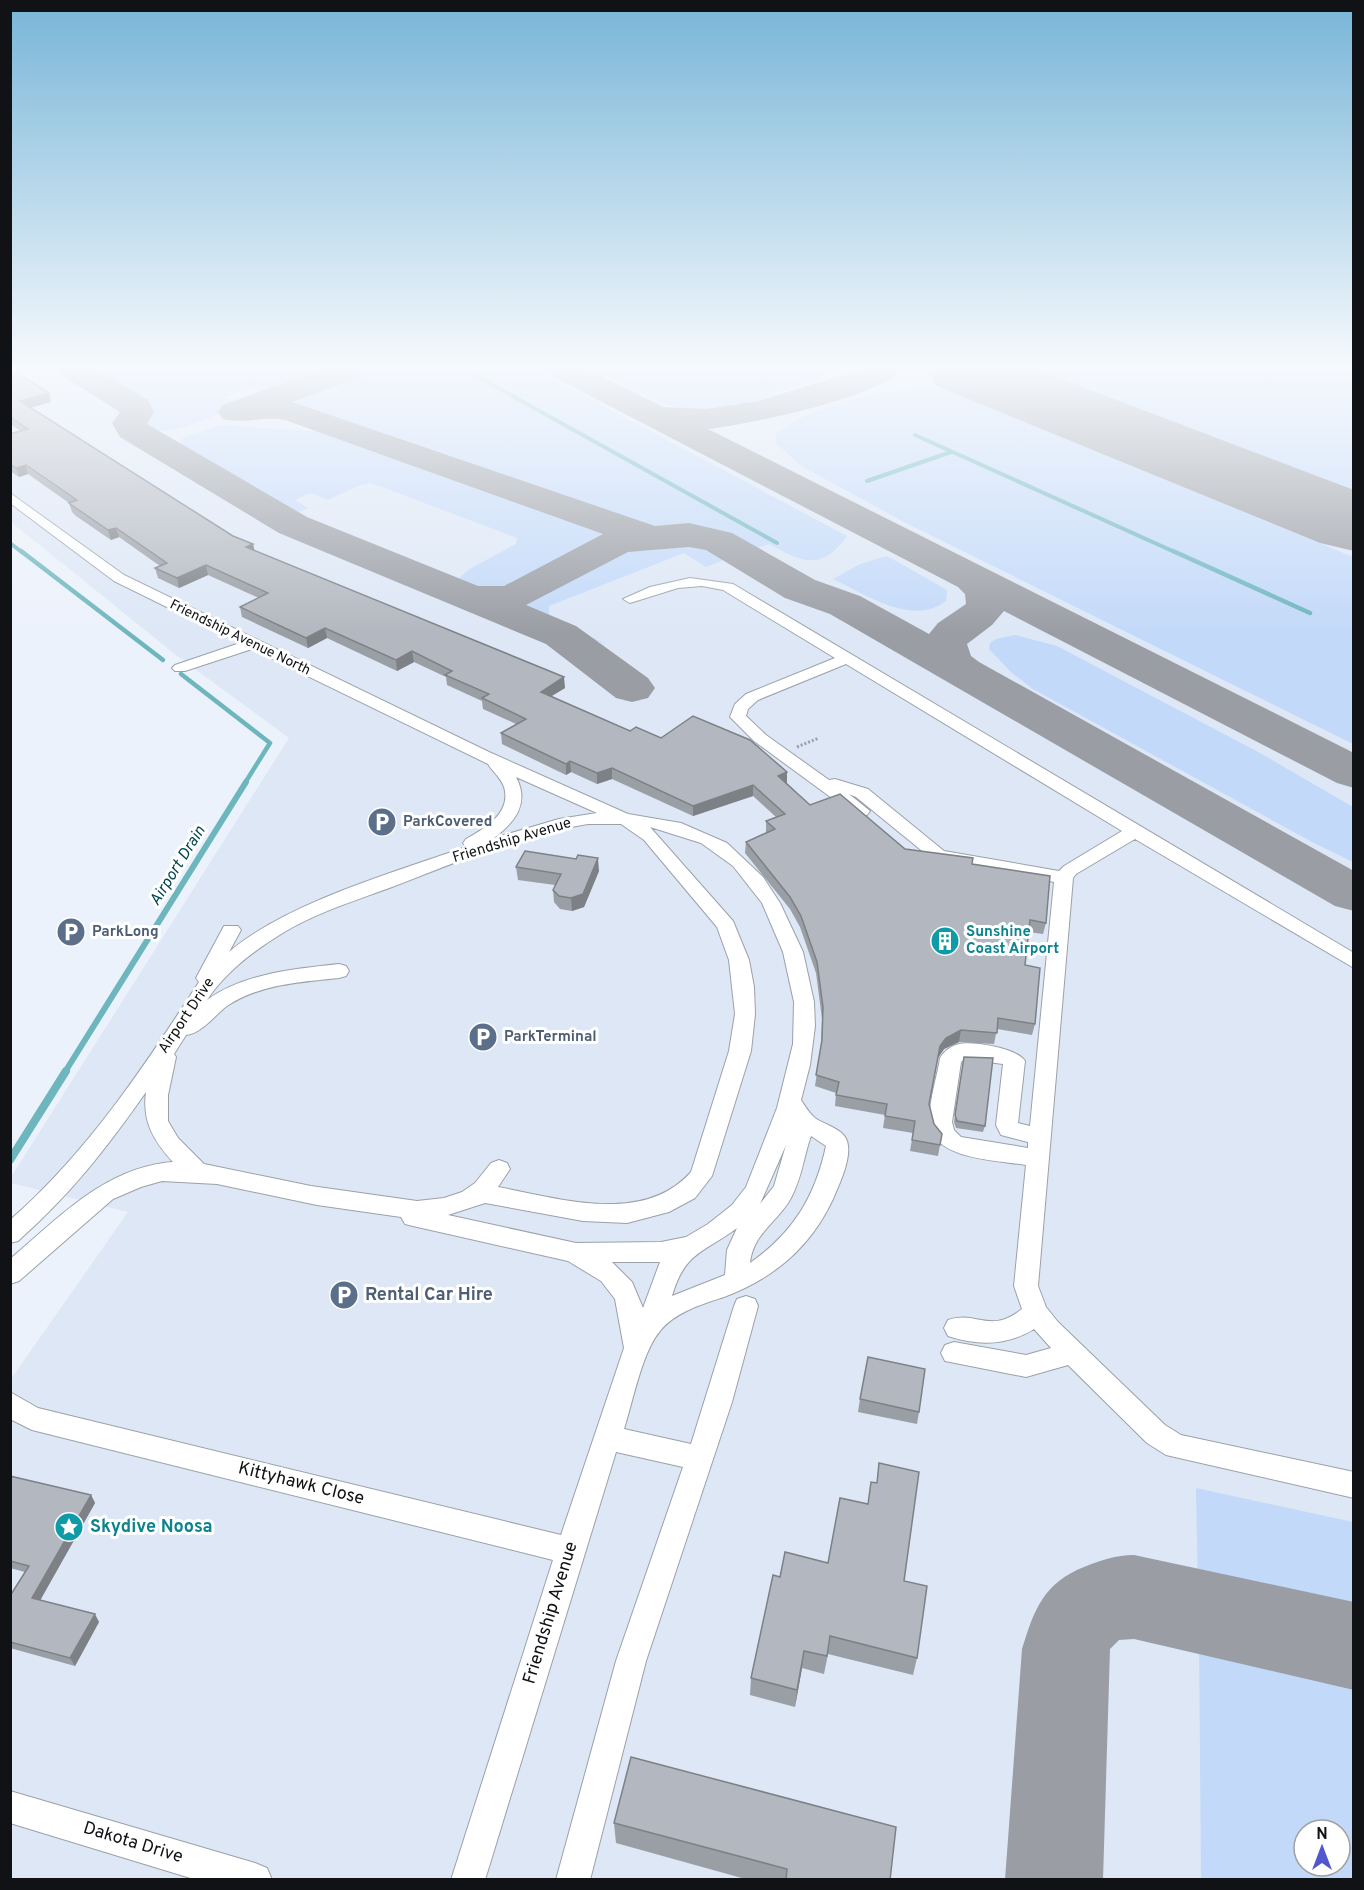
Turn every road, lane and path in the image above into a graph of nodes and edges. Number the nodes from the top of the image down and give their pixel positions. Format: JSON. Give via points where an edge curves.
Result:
{"nodes":[{"id":1,"x":10,"y":497,"type":"edge"},
{"id":2,"x":630,"y":599,"type":"dead end"},
{"id":3,"x":237,"y":636,"type":"junction"},
{"id":4,"x":252,"y":644,"type":"junction"},
{"id":5,"x":847,"y":658,"type":"junction"},
{"id":6,"x":483,"y":756,"type":"junction"},
{"id":7,"x":621,"y":819,"type":"junction"},
{"id":8,"x":1136,"y":831,"type":"junction"},
{"id":9,"x":419,"y":870,"type":"junction"},
{"id":10,"x":1064,"y":878,"type":"junction"},
{"id":11,"x":231,"y":930,"type":"dead end"},
{"id":12,"x":1353,"y":962,"type":"edge"},
{"id":13,"x":339,"y":971,"type":"dead end"},
{"id":14,"x":262,"y":982,"type":"junction"},
{"id":15,"x":298,"y":992,"type":"dead end"},
{"id":16,"x":189,"y":1010,"type":"junction"},
{"id":17,"x":168,"y":1046,"type":"junction"},
{"id":18,"x":796,"y":1109,"type":"junction"},
{"id":19,"x":1039,"y":1147,"type":"junction"},
{"id":20,"x":499,"y":1168,"type":"dead end"},
{"id":21,"x":197,"y":1172,"type":"junction"},
{"id":22,"x":306,"y":1194,"type":"junction"},
{"id":23,"x":472,"y":1196,"type":"junction"},
{"id":24,"x":10,"y":1234,"type":"edge"},
{"id":25,"x":698,"y":1242,"type":"junction"},
{"id":26,"x":573,"y":1252,"type":"junction"},
{"id":27,"x":10,"y":1274,"type":"edge"},
{"id":28,"x":737,"y":1281,"type":"junction"},
{"id":29,"x":747,"y":1306,"type":"dead end"},
{"id":30,"x":1036,"y":1312,"type":"junction"},
{"id":31,"x":651,"y":1323,"type":"junction"},
{"id":32,"x":637,"y":1348,"type":"junction"},
{"id":33,"x":1072,"y":1353,"type":"junction"},
{"id":34,"x":18,"y":1414,"type":"edge"},
{"id":35,"x":609,"y":1438,"type":"junction"},
{"id":36,"x":699,"y":1458,"type":"junction"},
{"id":37,"x":1353,"y":1485,"type":"edge"},
{"id":38,"x":570,"y":1551,"type":"junction"},
{"id":39,"x":10,"y":1807,"type":"edge"},
{"id":40,"x":255,"y":1880,"type":"edge"},
{"id":41,"x":468,"y":1880,"type":"edge"},
{"id":42,"x":573,"y":1880,"type":"edge"}],
"edges":[{"from":1,"to":3,"type":"street","name":"Friendship Avenue North","via":[[119,578]]},
{"from":2,"to":5,"type":"street","via":[[686,581],[713,582],[728,587]]},
{"from":3,"to":4,"type":"street","name":"Friendship Avenue North"},
{"from":3,"to":4,"type":"street","via":[[175,666]]},
{"from":4,"to":6,"type":"street","name":"Friendship Avenue North"},
{"from":5,"to":8,"type":"street"},
{"from":5,"to":10,"type":"street","via":[[752,697],[741,707],[738,717],[911,854],[938,855]]},
{"from":6,"to":7,"type":"street","name":"Friendship Avenue North"},
{"from":6,"to":9,"type":"street","name":"Friendship Avenue North","via":[[511,781],[515,800],[507,817],[481,838]]},
{"from":7,"to":9,"type":"street","name":"Friendship Avenue","via":[[585,820],[545,828]]},
{"from":7,"to":18,"type":"street","name":"Friendship Avenue","via":[[660,825],[713,842],[740,864],[770,902],[790,944],[805,1007]]},
{"from":7,"to":23,"type":"street","via":[[650,836],[718,915],[739,960],[745,1014],[740,1051],[701,1176],[687,1192],[662,1205],[627,1214],[583,1212],[485,1194]]},
{"from":8,"to":10,"type":"street","via":[[1070,870]]},
{"from":8,"to":12,"type":"street"},
{"from":9,"to":16,"type":"street","name":"Airport Drive","via":[[280,926],[225,965]]},
{"from":10,"to":19,"type":"street"},
{"from":11,"to":16,"type":"street"},
{"from":13,"to":14,"type":"street"},
{"from":14,"to":15,"type":"street","via":[[289,984]]},
{"from":14,"to":17,"type":"street","via":[[218,1000]]},
{"from":16,"to":17,"type":"street","name":"Airport Drive"},
{"from":17,"to":21,"type":"street","via":[[154,1097],[156,1122],[170,1147]]},
{"from":17,"to":24,"type":"street","name":"Airport Drive","via":[[77,1169]]},
{"from":18,"to":25,"type":"street","name":"Friendship Avenue","via":[[752,1199],[741,1212]]},
{"from":18,"to":28,"type":"street","via":[[788,1180],[767,1216],[744,1239]]},
{"from":18,"to":28,"type":"street","via":[[811,1127],[831,1135],[837,1146],[821,1200],[802,1233],[783,1254]]},
{"from":19,"to":19,"type":"street","via":[[955,1144],[944,1134],[941,1122],[951,1058],[962,1051],[1014,1061],[1007,1125]]},
{"from":19,"to":30,"type":"street","via":[[1026,1286]]},
{"from":20,"to":23,"type":"street","via":[[483,1189]]},
{"from":21,"to":22,"type":"street","name":"Friendship Avenue"},
{"from":21,"to":27,"type":"street","via":[[161,1172],[105,1193]]},
{"from":22,"to":23,"type":"street","via":[[417,1210],[444,1207]]},
{"from":22,"to":26,"type":"street","name":"Friendship Avenue"},
{"from":25,"to":26,"type":"street","name":"Friendship Avenue","via":[[661,1252]]},
{"from":25,"to":31,"type":"street","name":"Friendship Avenue","via":[[680,1252],[666,1272]]},
{"from":26,"to":32,"type":"street","name":"Friendship Avenue","via":[[595,1262],[623,1288]]},
{"from":28,"to":31,"type":"street","via":[[666,1309]]},
{"from":29,"to":36,"type":"street"},
{"from":30,"to":33,"type":"street"},
{"from":30,"to":33,"type":"street","via":[[1006,1333],[955,1341],[1026,1366]]},
{"from":31,"to":32,"type":"street","name":"Friendship Avenue"},
{"from":32,"to":35,"type":"street","name":"Friendship Avenue"},
{"from":33,"to":37,"type":"street","via":[[1148,1427],[1176,1446]]},
{"from":34,"to":38,"type":"street","name":"Kittyhawk Close"},
{"from":35,"to":36,"type":"street"},
{"from":35,"to":38,"type":"street","name":"Friendship Avenue"},
{"from":36,"to":42,"type":"street","via":[[631,1661]]},
{"from":38,"to":41,"type":"street","name":"Friendship Avenue"},
{"from":39,"to":40,"type":"street","name":"Dakota Drive"}]}
